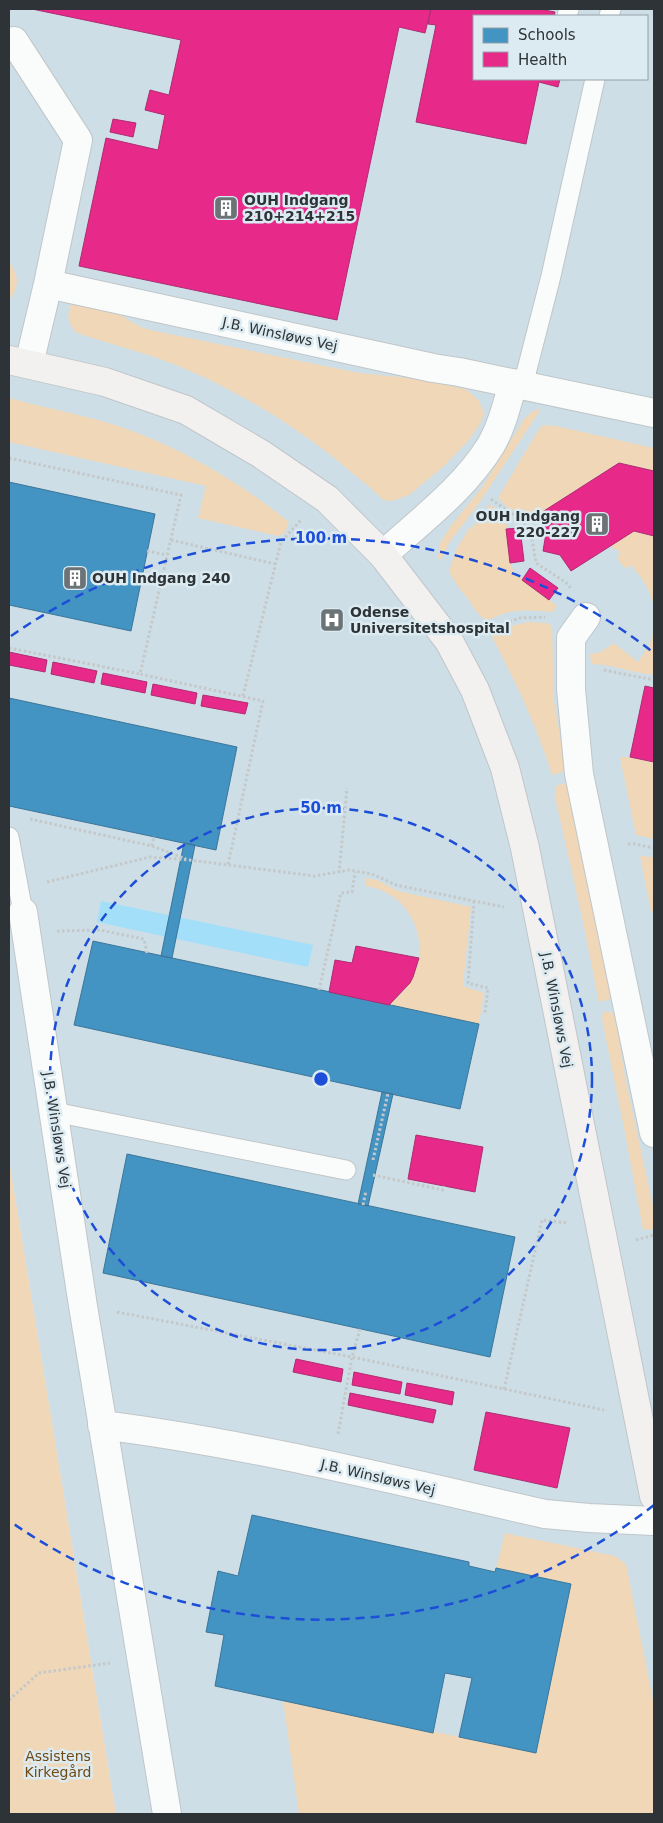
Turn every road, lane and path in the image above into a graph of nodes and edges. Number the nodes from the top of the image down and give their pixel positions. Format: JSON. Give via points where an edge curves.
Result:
{"nodes":[{"id":1,"x":14,"y":42,"type":"dead end"},
{"id":2,"x":595,"y":80,"type":"edge"},
{"id":3,"x":48,"y":284,"type":"junction"},
{"id":4,"x":19,"y":362,"type":"edge"},
{"id":5,"x":518,"y":384,"type":"junction"},
{"id":6,"x":654,"y":413,"type":"edge"},
{"id":7,"x":9,"y":458,"type":"edge"},
{"id":8,"x":327,"y":499,"type":"junction"},
{"id":9,"x":493,"y":501,"type":"dead end"},
{"id":10,"x":171,"y":540,"type":"junction"},
{"id":11,"x":147,"y":551,"type":"dead end"},
{"id":12,"x":167,"y":555,"type":"junction"},
{"id":13,"x":383,"y":555,"type":"junction"},
{"id":14,"x":276,"y":564,"type":"junction"},
{"id":15,"x":586,"y":617,"type":"junction"},
{"id":16,"x":450,"y":641,"type":"junction"},
{"id":17,"x":9,"y":648,"type":"edge"},
{"id":18,"x":572,"y":663,"type":"junction"},
{"id":19,"x":140,"y":674,"type":"junction"},
{"id":20,"x":654,"y":680,"type":"edge"},
{"id":21,"x":243,"y":696,"type":"junction"},
{"id":22,"x":347,"y":788,"type":"dead end"},
{"id":23,"x":28,"y":818,"type":"dead end"},
{"id":24,"x":154,"y":836,"type":"dead end"},
{"id":25,"x":9,"y":837,"type":"edge"},
{"id":26,"x":152,"y":846,"type":"junction"},
{"id":27,"x":189,"y":860,"type":"junction"},
{"id":28,"x":228,"y":865,"type":"junction"},
{"id":29,"x":356,"y":872,"type":"junction"},
{"id":30,"x":339,"y":873,"type":"junction"},
{"id":31,"x":474,"y":902,"type":"junction"},
{"id":32,"x":506,"y":907,"type":"dead end"},
{"id":33,"x":23,"y":911,"type":"junction"},
{"id":34,"x":147,"y":953,"type":"dead end"},
{"id":35,"x":319,"y":990,"type":"dead end"},
{"id":36,"x":485,"y":1013,"type":"dead end"},
{"id":37,"x":388,"y":1093,"type":"dead end"},
{"id":38,"x":54,"y":1112,"type":"junction"},
{"id":39,"x":654,"y":1133,"type":"edge"},
{"id":40,"x":346,"y":1170,"type":"joint"},
{"id":41,"x":370,"y":1174,"type":"junction"},
{"id":42,"x":444,"y":1186,"type":"dead end"},
{"id":43,"x":363,"y":1205,"type":"dead end"},
{"id":44,"x":600,"y":1226,"type":"junction"},
{"id":45,"x":83,"y":1306,"type":"junction"},
{"id":46,"x":360,"y":1329,"type":"dead end"},
{"id":47,"x":352,"y":1357,"type":"junction"},
{"id":48,"x":504,"y":1390,"type":"junction"},
{"id":49,"x":638,"y":1417,"type":"junction"},
{"id":50,"x":102,"y":1424,"type":"junction"},
{"id":51,"x":332,"y":1467,"type":"junction"},
{"id":52,"x":654,"y":1496,"type":"edge"},
{"id":53,"x":654,"y":1521,"type":"edge"},
{"id":54,"x":142,"y":1658,"type":"junction"},
{"id":55,"x":9,"y":1700,"type":"edge"},
{"id":56,"x":167,"y":1814,"type":"edge"}],
"edges":[{"from":1,"to":3,"type":"street","name":"J.B. Winsløws Vej","via":[[78,140]]},
{"from":2,"to":5,"type":"lane","via":[[551,276]]},
{"from":3,"to":4,"type":"street","name":"J.B. Winsløws Vej"},
{"from":3,"to":5,"type":"street","name":"J.B. Winsløws Vej"},
{"from":4,"to":8,"type":"street","name":"J.B. Winsløws Vej","via":[[105,382],[186,410],[261,454]]},
{"from":5,"to":6,"type":"street","name":"J.B. Winsløws Vej"},
{"from":5,"to":13,"type":"street","via":[[495,436],[475,467],[432,512]]},
{"from":7,"to":10,"type":"path","via":[[181,495]]},
{"from":8,"to":13,"type":"street","name":"J.B. Winsløws Vej"},
{"from":8,"to":14,"type":"path","via":[[281,542]]},
{"from":9,"to":15,"type":"path","via":[[530,527],[536,563],[568,584]]},
{"from":10,"to":12,"type":"path"},
{"from":10,"to":14,"type":"path"},
{"from":11,"to":12,"type":"path"},
{"from":12,"to":19,"type":"path"},
{"from":13,"to":16,"type":"street","name":"J.B. Winsløws Vej"},
{"from":14,"to":21,"type":"path"},
{"from":15,"to":16,"type":"path","via":[[520,618]]},
{"from":15,"to":18,"type":"street","via":[[571,638]]},
{"from":16,"to":44,"type":"street","name":"J.B. Winsløws Vej","via":[[475,690],[505,768],[525,848]]},
{"from":17,"to":19,"type":"path"},
{"from":18,"to":20,"type":"path"},
{"from":18,"to":39,"type":"street","via":[[571,689],[579,774]]},
{"from":19,"to":21,"type":"path"},
{"from":21,"to":28,"type":"path","via":[[263,701]]},
{"from":22,"to":30,"type":"path"},
{"from":23,"to":26,"type":"path"},
{"from":24,"to":26,"type":"path"},
{"from":25,"to":33,"type":"lane","name":"J.B. Winsløws Vej"},
{"from":26,"to":27,"type":"path"},
{"from":27,"to":28,"type":"path"},
{"from":27,"to":33,"type":"path","via":[[150,857]]},
{"from":28,"to":30,"type":"path","via":[[315,876]]},
{"from":29,"to":30,"type":"path"},
{"from":29,"to":31,"type":"path","via":[[372,874],[396,885]]},
{"from":29,"to":35,"type":"path","via":[[352,892],[341,893]]},
{"from":31,"to":32,"type":"path"},
{"from":31,"to":36,"type":"path","via":[[468,983],[488,988]]},
{"from":33,"to":34,"type":"path","via":[[144,939]]},
{"from":33,"to":38,"type":"street","name":"J.B. Winsløws Vej"},
{"from":37,"to":41,"type":"path"},
{"from":38,"to":40,"type":"lane"},
{"from":38,"to":45,"type":"street","name":"J.B. Winsløws Vej"},
{"from":40,"to":41,"type":"path"},
{"from":41,"to":42,"type":"path","via":[[443,1190]]},
{"from":41,"to":43,"type":"path"},
{"from":44,"to":48,"type":"path","via":[[542,1220]]},
{"from":44,"to":49,"type":"street","name":"J.B. Winsløws Vej"},
{"from":45,"to":47,"type":"path"},
{"from":45,"to":50,"type":"street","name":"J.B. Winsløws Vej"},
{"from":46,"to":47,"type":"path"},
{"from":47,"to":48,"type":"path"},
{"from":47,"to":51,"type":"path"},
{"from":48,"to":49,"type":"path"},
{"from":49,"to":52,"type":"street","name":"J.B. Winsløws Vej"},
{"from":50,"to":51,"type":"street","name":"J.B. Winsløws Vej","via":[[252,1448]]},
{"from":50,"to":54,"type":"street","name":"J.B. Winsløws Vej"},
{"from":51,"to":53,"type":"street","name":"J.B. Winsløws Vej","via":[[545,1514]]},
{"from":54,"to":55,"type":"path","via":[[39,1673]]},
{"from":54,"to":56,"type":"street","name":"J.B. Winsløws Vej"}]}
